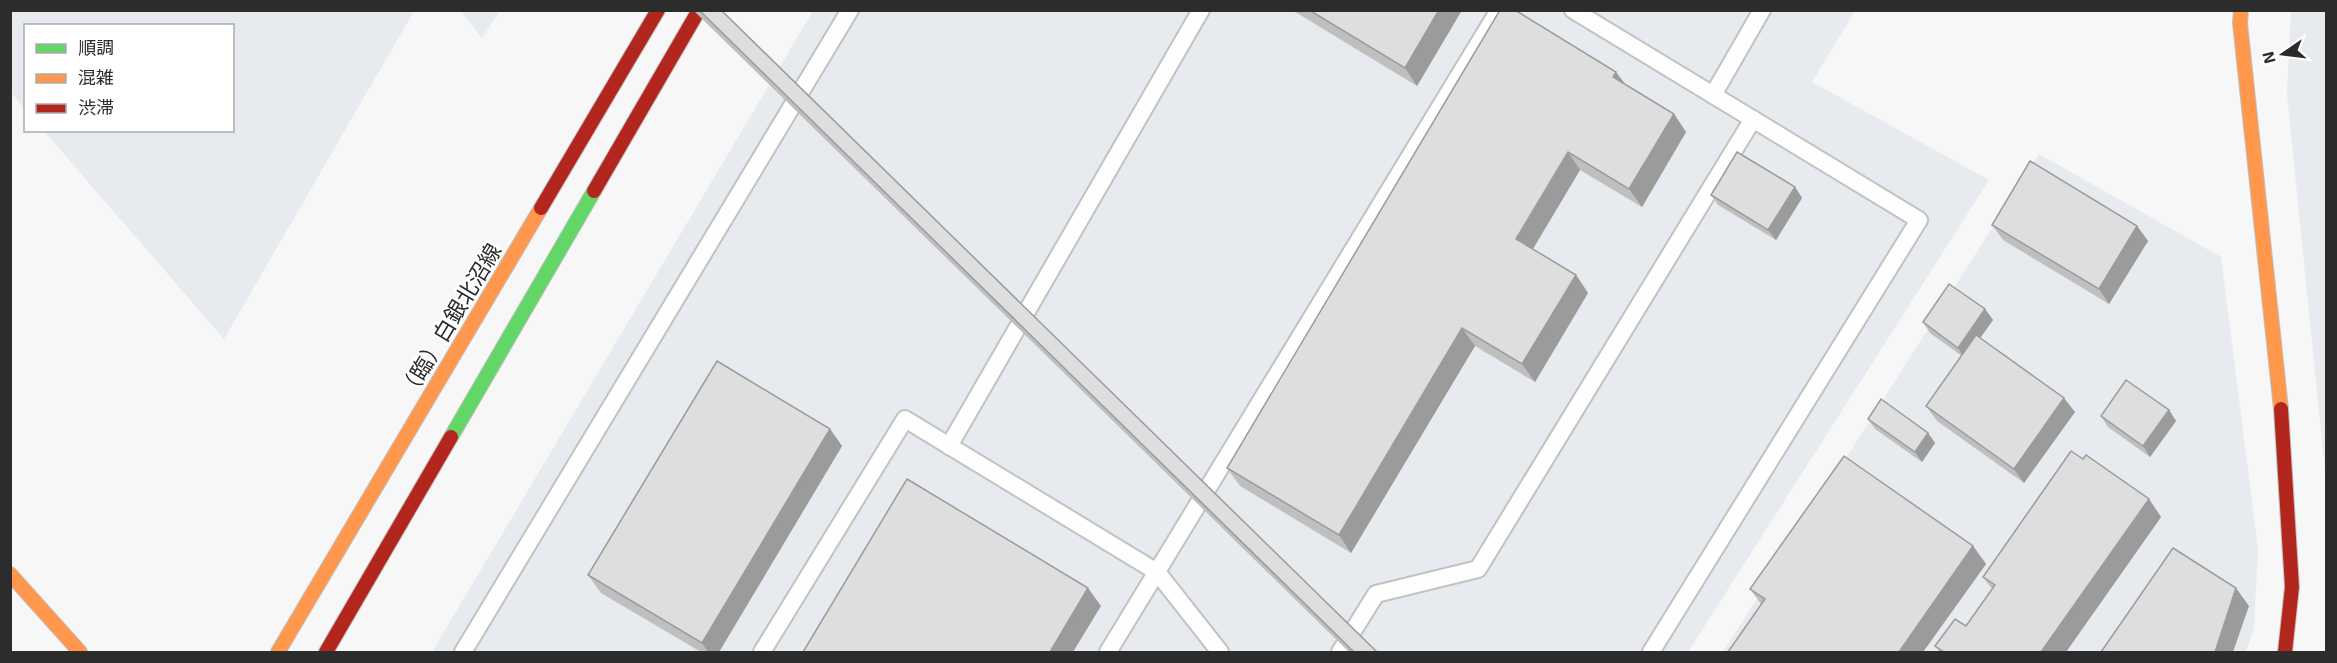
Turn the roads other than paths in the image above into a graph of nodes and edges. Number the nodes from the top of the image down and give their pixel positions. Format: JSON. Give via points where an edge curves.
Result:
{"nodes":[{"id":1,"x":658,"y":10,"type":"edge"},
{"id":2,"x":699,"y":10,"type":"edge"},
{"id":3,"x":850,"y":10,"type":"edge"},
{"id":4,"x":1202,"y":10,"type":"edge"},
{"id":5,"x":1499,"y":10,"type":"edge"},
{"id":6,"x":1574,"y":10,"type":"edge"},
{"id":7,"x":1762,"y":10,"type":"edge"},
{"id":8,"x":2241,"y":10,"type":"edge"},
{"id":9,"x":1713,"y":95,"type":"junction"},
{"id":10,"x":1753,"y":119,"type":"junction"},
{"id":11,"x":949,"y":446,"type":"junction"},
{"id":12,"x":1157,"y":572,"type":"junction"},
{"id":13,"x":10,"y":573,"type":"edge"},
{"id":14,"x":80,"y":652,"type":"edge"},
{"id":15,"x":278,"y":652,"type":"edge"},
{"id":16,"x":326,"y":652,"type":"edge"},
{"id":17,"x":463,"y":652,"type":"edge"},
{"id":18,"x":762,"y":652,"type":"edge"},
{"id":19,"x":1108,"y":652,"type":"edge"},
{"id":20,"x":1220,"y":652,"type":"edge"},
{"id":21,"x":1340,"y":652,"type":"edge"},
{"id":22,"x":1651,"y":652,"type":"edge"},
{"id":23,"x":2285,"y":652,"type":"edge"}],
"edges":[{"from":1,"to":15,"type":"street","name":"（臨）白銀北沼線"},
{"from":2,"to":16,"type":"street"},
{"from":3,"to":17,"type":"lane"},
{"from":4,"to":11,"type":"lane"},
{"from":5,"to":12,"type":"lane"},
{"from":6,"to":9,"type":"lane"},
{"from":7,"to":9,"type":"lane"},
{"from":8,"to":23,"type":"street","via":[[2286,458],[2292,586]]},
{"from":9,"to":10,"type":"lane"},
{"from":10,"to":21,"type":"lane","via":[[1478,569],[1376,594]]},
{"from":10,"to":22,"type":"lane","via":[[1919,220]]},
{"from":11,"to":12,"type":"lane"},
{"from":11,"to":18,"type":"lane","via":[[905,420]]},
{"from":12,"to":19,"type":"lane"},
{"from":12,"to":20,"type":"lane"},
{"from":13,"to":14,"type":"street"}]}
